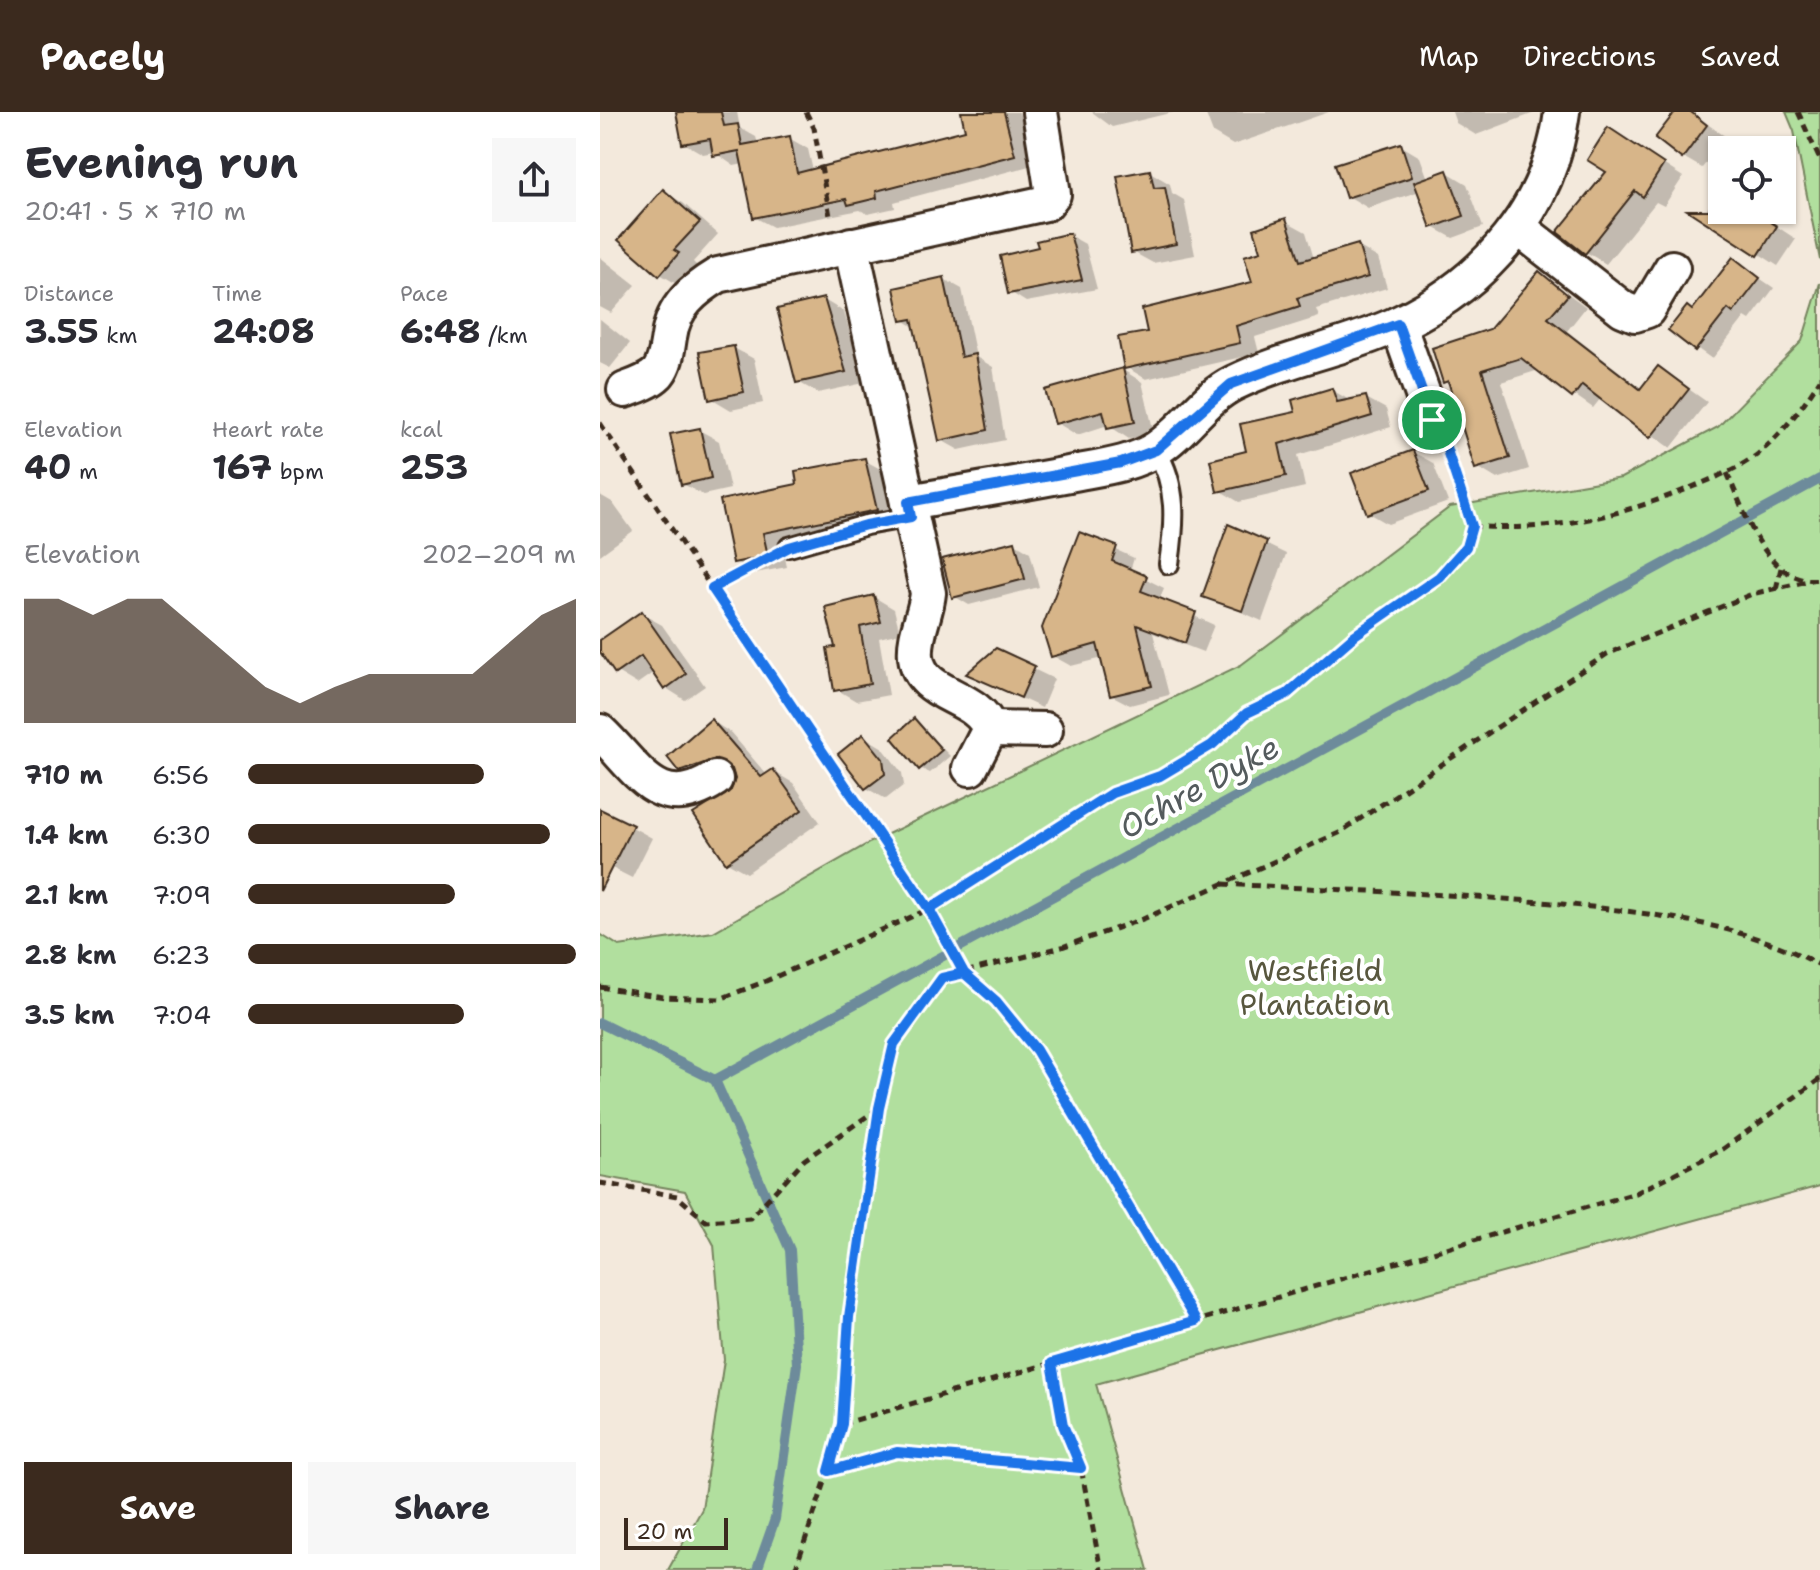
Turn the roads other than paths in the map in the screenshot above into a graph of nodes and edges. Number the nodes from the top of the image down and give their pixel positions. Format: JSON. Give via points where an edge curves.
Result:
{"nodes":[{"id":1,"x":1040,"y":112,"type":"edge"},
{"id":2,"x":1562,"y":112,"type":"edge"},
{"id":3,"x":1519,"y":228,"type":"junction"},
{"id":4,"x":844,"y":247,"type":"junction"},
{"id":5,"x":1672,"y":268,"type":"dead end"},
{"id":6,"x":1398,"y":324,"type":"junction"},
{"id":7,"x":625,"y":390,"type":"dead end"},
{"id":8,"x":1432,"y":420,"type":"road end"},
{"id":9,"x":1156,"y":450,"type":"junction"},
{"id":10,"x":910,"y":510,"type":"junction"},
{"id":11,"x":789,"y":547,"type":"road end"},
{"id":12,"x":1169,"y":564,"type":"dead end"},
{"id":13,"x":990,"y":729,"type":"junction"},
{"id":14,"x":1045,"y":730,"type":"dead end"},
{"id":15,"x":600,"y":732,"type":"edge"},
{"id":16,"x":970,"y":768,"type":"dead end"},
{"id":17,"x":715,"y":779,"type":"dead end"}],
"edges":[{"from":1,"to":4,"type":"street","via":[[1053,194],[1046,203]]},
{"from":2,"to":3,"type":"street","via":[[1545,182]]},
{"from":3,"to":5,"type":"street","via":[[1635,314],[1647,310]]},
{"from":3,"to":6,"type":"street","via":[[1444,299]]},
{"from":4,"to":7,"type":"street","via":[[718,275],[697,287],[681,304],[660,371]]},
{"from":4,"to":10,"type":"street"},
{"from":6,"to":8,"type":"street"},
{"from":6,"to":9,"type":"street","via":[[1231,384]]},
{"from":9,"to":10,"type":"street","via":[[1121,463]]},
{"from":9,"to":12,"type":"lane","via":[[1173,492]]},
{"from":10,"to":11,"type":"lane"},
{"from":10,"to":13,"type":"street","via":[[928,593],[916,661],[935,687],[974,707]]},
{"from":13,"to":14,"type":"street"},
{"from":13,"to":16,"type":"street"},
{"from":15,"to":17,"type":"street","via":[[665,793],[682,794]]}]}
